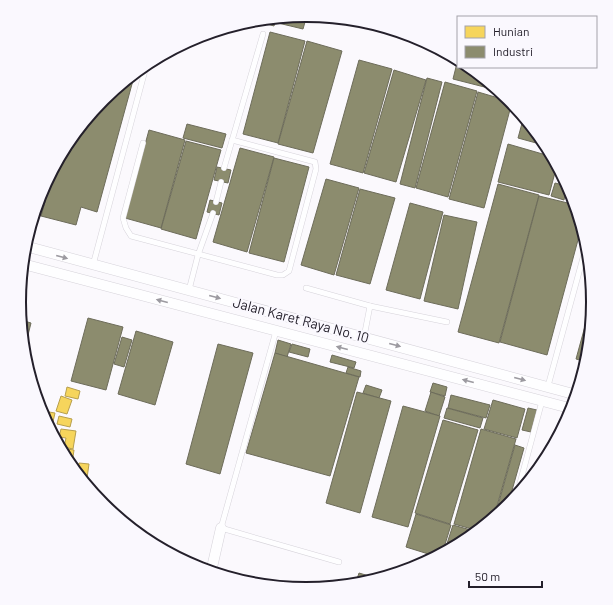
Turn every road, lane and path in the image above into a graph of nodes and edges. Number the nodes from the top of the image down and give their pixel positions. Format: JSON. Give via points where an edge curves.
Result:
{"nodes":[{"id":1,"x":263,"y":34,"type":"dead end"},
{"id":2,"x":144,"y":74,"type":"edge"},
{"id":3,"x":232,"y":140,"type":"junction"},
{"id":4,"x":143,"y":143,"type":"dead end"},
{"id":5,"x":224,"y":168,"type":"dead end"},
{"id":6,"x":221,"y":182,"type":"dead end"},
{"id":7,"x":216,"y":202,"type":"dead end"},
{"id":8,"x":213,"y":214,"type":"dead end"},
{"id":9,"x":31,"y":248,"type":"edge"},
{"id":10,"x":198,"y":255,"type":"junction"},
{"id":11,"x":583,"y":256,"type":"edge"},
{"id":12,"x":28,"y":265,"type":"edge"},
{"id":13,"x":93,"y":265,"type":"junction"},
{"id":14,"x":306,"y":288,"type":"dead end"},
{"id":15,"x":189,"y":290,"type":"junction"},
{"id":16,"x":370,"y":306,"type":"junction"},
{"id":17,"x":447,"y":322,"type":"dead end"},
{"id":18,"x":276,"y":331,"type":"junction"},
{"id":19,"x":364,"y":337,"type":"junction"},
{"id":20,"x":548,"y":386,"type":"junction"},
{"id":21,"x":572,"y":393,"type":"edge"},
{"id":22,"x":542,"y":400,"type":"junction"},
{"id":23,"x":567,"y":407,"type":"edge"},
{"id":24,"x":520,"y":484,"type":"edge"},
{"id":25,"x":221,"y":528,"type":"junction"},
{"id":26,"x":339,"y":562,"type":"dead end"},
{"id":27,"x":212,"y":567,"type":"edge"}],
"edges":[{"from":1,"to":3,"type":"lane"},
{"from":2,"to":13,"type":"lane"},
{"from":3,"to":5,"type":"lane"},
{"from":3,"to":10,"type":"lane","via":[[315,162],[316,169],[290,271],[283,276],[277,275]]},
{"from":4,"to":10,"type":"lane","via":[[123,218],[126,228],[131,236]]},
{"from":6,"to":7,"type":"lane"},
{"from":8,"to":10,"type":"lane"},
{"from":9,"to":13,"type":"street","name":"Jalan Karet Raya No. 10","one_way":true},
{"from":10,"to":15,"type":"lane"},
{"from":11,"to":20,"type":"lane"},
{"from":18,"to":12,"type":"street","name":"Jalan Karet Raya No. 10","one_way":true},
{"from":13,"to":15,"type":"street","name":"Jalan Karet Raya No. 10"},
{"from":14,"to":16,"type":"lane"},
{"from":15,"to":19,"type":"street","name":"Jalan Karet Raya No. 10","one_way":true},
{"from":16,"to":17,"type":"lane"},
{"from":16,"to":19,"type":"lane"},
{"from":22,"to":18,"type":"street","name":"Jalan Karet Raya No. 10","one_way":true},
{"from":18,"to":25,"type":"lane"},
{"from":19,"to":20,"type":"street","name":"Jalan Karet Raya No. 10","one_way":true},
{"from":20,"to":21,"type":"street","name":"Jalan Karet Raya No. 10"},
{"from":22,"to":23,"type":"street","name":"Jalan Karet Raya No. 10"},
{"from":22,"to":24,"type":"lane"},
{"from":25,"to":26,"type":"lane"},
{"from":25,"to":27,"type":"street"}]}
